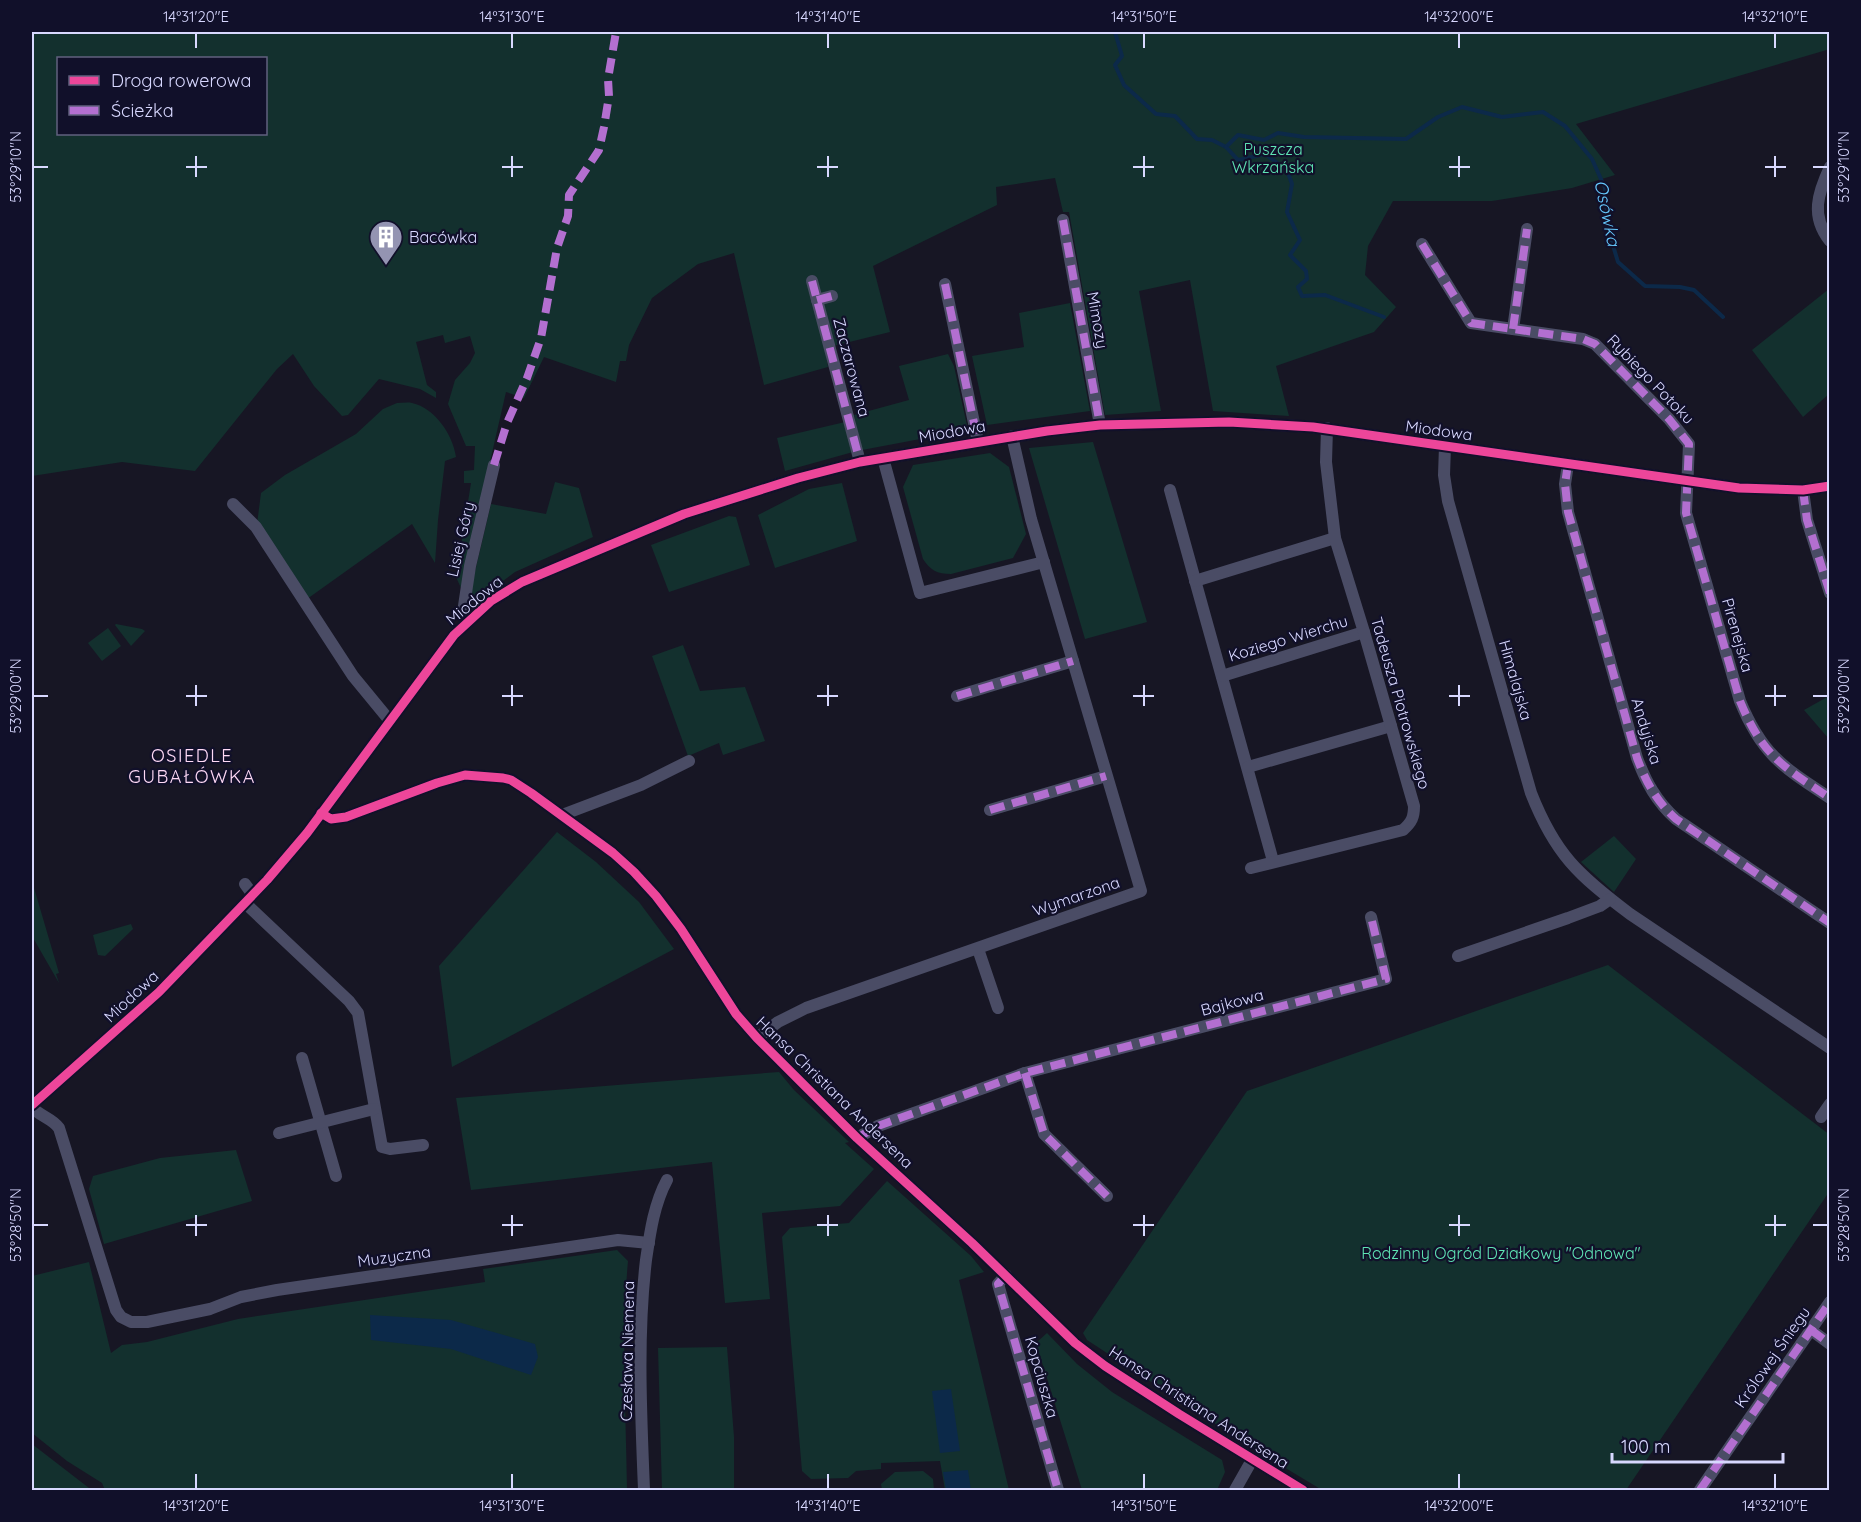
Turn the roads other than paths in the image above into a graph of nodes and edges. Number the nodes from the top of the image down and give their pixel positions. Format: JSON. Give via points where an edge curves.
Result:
{"nodes":[{"id":1,"x":1830,"y":167,"type":"edge"},
{"id":2,"x":1063,"y":220,"type":"dead end"},
{"id":3,"x":1527,"y":229,"type":"dead end"},
{"id":4,"x":1830,"y":241,"type":"edge"},
{"id":5,"x":1422,"y":244,"type":"dead end"},
{"id":6,"x":812,"y":281,"type":"dead end"},
{"id":7,"x":945,"y":284,"type":"dead end"},
{"id":8,"x":831,"y":296,"type":"dead end"},
{"id":9,"x":817,"y":300,"type":"junction"},
{"id":10,"x":1513,"y":329,"type":"junction"},
{"id":11,"x":1100,"y":425,"type":"junction"},
{"id":12,"x":1327,"y":428,"type":"junction"},
{"id":13,"x":1012,"y":436,"type":"junction"},
{"id":14,"x":978,"y":442,"type":"junction"},
{"id":15,"x":1445,"y":446,"type":"junction"},
{"id":16,"x":883,"y":458,"type":"junction"},
{"id":17,"x":860,"y":462,"type":"junction"},
{"id":18,"x":1568,"y":464,"type":"junction"},
{"id":19,"x":494,"y":465,"type":"dead end"},
{"id":20,"x":1687,"y":482,"type":"junction"},
{"id":21,"x":1830,"y":486,"type":"edge"},
{"id":22,"x":1170,"y":490,"type":"dead end"},
{"id":23,"x":1803,"y":490,"type":"junction"},
{"id":24,"x":233,"y":504,"type":"dead end"},
{"id":25,"x":1335,"y":538,"type":"junction"},
{"id":26,"x":1044,"y":562,"type":"junction"},
{"id":27,"x":1195,"y":581,"type":"junction"},
{"id":28,"x":1830,"y":593,"type":"edge"},
{"id":29,"x":471,"y":618,"type":"junction"},
{"id":30,"x":1364,"y":632,"type":"junction"},
{"id":31,"x":1073,"y":661,"type":"junction"},
{"id":32,"x":1222,"y":676,"type":"junction"},
{"id":33,"x":957,"y":696,"type":"dead end"},
{"id":34,"x":390,"y":721,"type":"junction"},
{"id":35,"x":1391,"y":726,"type":"junction"},
{"id":36,"x":689,"y":761,"type":"dead end"},
{"id":37,"x":1248,"y":767,"type":"junction"},
{"id":38,"x":1106,"y":776,"type":"junction"},
{"id":39,"x":1830,"y":798,"type":"edge"},
{"id":40,"x":990,"y":810,"type":"dead end"},
{"id":41,"x":321,"y":813,"type":"junction"},
{"id":42,"x":562,"y":815,"type":"junction"},
{"id":43,"x":1273,"y":861,"type":"junction"},
{"id":44,"x":1251,"y":868,"type":"dead end"},
{"id":45,"x":245,"y":884,"type":"dead end"},
{"id":46,"x":249,"y":899,"type":"junction"},
{"id":47,"x":1610,"y":899,"type":"junction"},
{"id":48,"x":1371,"y":917,"type":"dead end"},
{"id":49,"x":1830,"y":923,"type":"edge"},
{"id":50,"x":978,"y":949,"type":"junction"},
{"id":51,"x":1458,"y":956,"type":"dead end"},
{"id":52,"x":998,"y":1008,"type":"dead end"},
{"id":53,"x":757,"y":1038,"type":"junction"},
{"id":54,"x":1830,"y":1048,"type":"edge"},
{"id":55,"x":302,"y":1058,"type":"dead end"},
{"id":56,"x":1025,"y":1073,"type":"junction"},
{"id":57,"x":1830,"y":1104,"type":"edge"},
{"id":58,"x":32,"y":1106,"type":"edge"},
{"id":59,"x":374,"y":1109,"type":"junction"},
{"id":60,"x":1821,"y":1117,"type":"dead end"},
{"id":61,"x":322,"y":1123,"type":"junction"},
{"id":62,"x":279,"y":1133,"type":"dead end"},
{"id":63,"x":857,"y":1138,"type":"junction"},
{"id":64,"x":423,"y":1145,"type":"dead end"},
{"id":65,"x":336,"y":1176,"type":"dead end"},
{"id":66,"x":667,"y":1180,"type":"dead end"},
{"id":67,"x":1107,"y":1196,"type":"dead end"},
{"id":68,"x":649,"y":1243,"type":"junction"},
{"id":69,"x":1006,"y":1275,"type":"junction"},
{"id":70,"x":1830,"y":1302,"type":"edge"},
{"id":71,"x":1811,"y":1330,"type":"junction"},
{"id":72,"x":1830,"y":1344,"type":"edge"},
{"id":73,"x":1252,"y":1460,"type":"junction"},
{"id":74,"x":644,"y":1491,"type":"edge"},
{"id":75,"x":1058,"y":1491,"type":"edge"},
{"id":76,"x":1235,"y":1491,"type":"edge"},
{"id":77,"x":1303,"y":1491,"type":"edge"},
{"id":78,"x":1700,"y":1491,"type":"edge"}],
"edges":[{"from":1,"to":4,"type":"street","via":[[1816,207]]},
{"from":2,"to":11,"type":"street","name":"Mimozy"},
{"from":3,"to":10,"type":"street"},
{"from":5,"to":10,"type":"street","name":"Rybiego Potoku","via":[[1471,323]]},
{"from":6,"to":9,"type":"street","name":"Zaczarowana"},
{"from":7,"to":14,"type":"street"},
{"from":8,"to":9,"type":"street"},
{"from":9,"to":17,"type":"street","name":"Zaczarowana"},
{"from":10,"to":20,"type":"street","name":"Rybiego Potoku","via":[[1595,344],[1686,438],[1690,449]]},
{"from":11,"to":12,"type":"street","name":"Miodowa","via":[[1229,422]]},
{"from":11,"to":13,"type":"street","name":"Miodowa"},
{"from":12,"to":15,"type":"street","name":"Miodowa"},
{"from":12,"to":25,"type":"street","name":"Tadeusza Piotrowskiego","via":[[1326,462]]},
{"from":13,"to":14,"type":"street","name":"Miodowa"},
{"from":13,"to":26,"type":"street","name":"Wymarzona"},
{"from":14,"to":16,"type":"street","name":"Miodowa"},
{"from":15,"to":18,"type":"street","name":"Miodowa"},
{"from":15,"to":47,"type":"street","name":"Himalajska","via":[[1443,466],[1448,501],[1531,793],[1547,831],[1564,857]]},
{"from":16,"to":17,"type":"street","name":"Miodowa"},
{"from":16,"to":26,"type":"street","via":[[920,593]]},
{"from":17,"to":29,"type":"street","name":"Miodowa","via":[[714,504],[657,525],[522,582]]},
{"from":18,"to":20,"type":"street","name":"Miodowa"},
{"from":18,"to":49,"type":"street","name":"Andyjska","via":[[1568,512],[1637,758],[1650,788],[1676,819]]},
{"from":19,"to":29,"type":"street","name":"Lisiej Góry","via":[[465,595],[464,606]]},
{"from":20,"to":23,"type":"street","name":"Miodowa","via":[[1754,490]]},
{"from":20,"to":39,"type":"street","name":"Pirenejska","via":[[1686,513],[1747,718],[1777,761]]},
{"from":21,"to":23,"type":"street","name":"Miodowa"},
{"from":22,"to":27,"type":"street","name":"Koziego Wierchu"},
{"from":23,"to":28,"type":"street","via":[[1809,530]]},
{"from":24,"to":34,"type":"street","via":[[256,527],[353,676]]},
{"from":25,"to":27,"type":"street"},
{"from":25,"to":30,"type":"street","name":"Tadeusza Piotrowskiego"},
{"from":26,"to":31,"type":"street","name":"Wymarzona"},
{"from":27,"to":32,"type":"street","name":"Koziego Wierchu"},
{"from":29,"to":34,"type":"street","name":"Miodowa","via":[[442,649]]},
{"from":30,"to":32,"type":"street","name":"Koziego Wierchu"},
{"from":30,"to":35,"type":"street","name":"Tadeusza Piotrowskiego"},
{"from":31,"to":33,"type":"street"},
{"from":31,"to":38,"type":"street","name":"Wymarzona"},
{"from":32,"to":37,"type":"street","name":"Koziego Wierchu"},
{"from":34,"to":41,"type":"street","name":"Miodowa"},
{"from":35,"to":37,"type":"street"},
{"from":35,"to":43,"type":"street","name":"Tadeusza Piotrowskiego","via":[[1414,806],[1411,823],[1403,830]]},
{"from":36,"to":42,"type":"street","via":[[641,785]]},
{"from":37,"to":43,"type":"street","name":"Koziego Wierchu"},
{"from":38,"to":40,"type":"street"},
{"from":38,"to":50,"type":"street","name":"Wymarzona","via":[[1141,891]]},
{"from":41,"to":42,"type":"street","name":"Hansa Christiana Andersena","via":[[331,819],[346,817],[437,783],[474,775],[511,780]]},
{"from":41,"to":46,"type":"street","name":"Miodowa"},
{"from":42,"to":53,"type":"street","name":"Hansa Christiana Andersena","via":[[623,861],[647,885],[681,928],[736,1014]]},
{"from":43,"to":44,"type":"street","name":"Tadeusza Piotrowskiego"},
{"from":45,"to":46,"type":"street"},
{"from":46,"to":58,"type":"street","name":"Miodowa","via":[[159,992]]},
{"from":46,"to":59,"type":"street","via":[[358,1013]]},
{"from":47,"to":51,"type":"street","via":[[1600,906]]},
{"from":47,"to":54,"type":"street","name":"Himalajska"},
{"from":48,"to":56,"type":"street","name":"Bajkowa","via":[[1386,979]]},
{"from":50,"to":52,"type":"street"},
{"from":50,"to":53,"type":"street","name":"Hansa Christiana Andersena","via":[[807,1008]]},
{"from":53,"to":63,"type":"street","name":"Hansa Christiana Andersena"},
{"from":55,"to":61,"type":"street"},
{"from":56,"to":63,"type":"street","name":"Bajkowa","via":[[878,1126]]},
{"from":56,"to":67,"type":"street","via":[[1044,1134]]},
{"from":57,"to":60,"type":"street"},
{"from":58,"to":68,"type":"street","name":"Muzyczna","via":[[60,1128],[116,1310],[131,1322],[147,1322],[210,1309],[241,1297],[316,1284],[618,1240]]},
{"from":59,"to":61,"type":"street"},
{"from":59,"to":64,"type":"street","via":[[382,1147]]},
{"from":61,"to":62,"type":"street"},
{"from":61,"to":65,"type":"street"},
{"from":63,"to":69,"type":"street","name":"Hansa Christiana Andersena"},
{"from":66,"to":68,"type":"street","name":"Czesława Niemena","via":[[659,1195]]},
{"from":68,"to":74,"type":"street","name":"Czesława Niemena","via":[[640,1338]]},
{"from":69,"to":73,"type":"street","name":"Hansa Christiana Andersena","via":[[1089,1354]]},
{"from":69,"to":75,"type":"street","name":"Kopciuszka","via":[[998,1284]]},
{"from":70,"to":71,"type":"street","name":"Królowej Śniegu"},
{"from":71,"to":72,"type":"street"},
{"from":71,"to":78,"type":"street","name":"Królowej Śniegu"},
{"from":73,"to":76,"type":"street"},
{"from":73,"to":77,"type":"street","name":"Hansa Christiana Andersena"}]}
